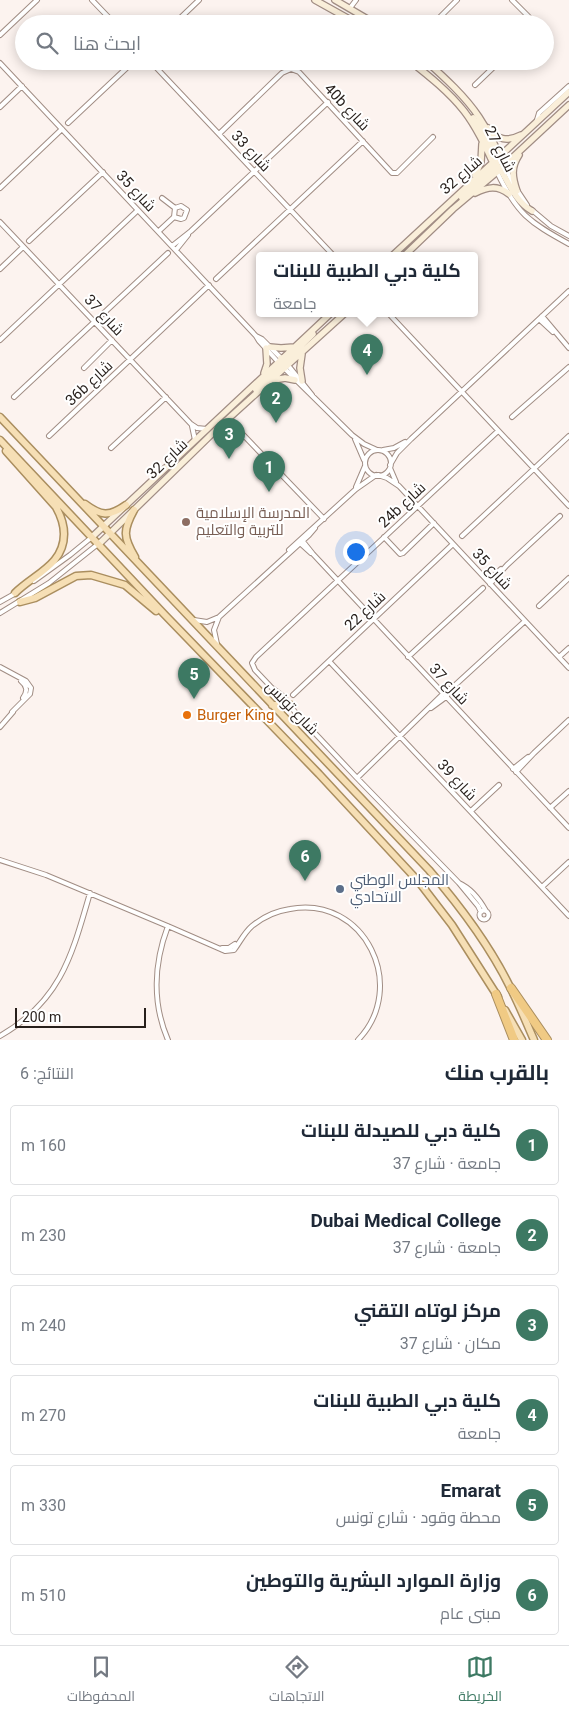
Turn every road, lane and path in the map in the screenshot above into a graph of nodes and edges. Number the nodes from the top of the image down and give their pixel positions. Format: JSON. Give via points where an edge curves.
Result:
{"nodes":[{"id":1,"x":37,"y":0,"type":"edge"},
{"id":2,"x":92,"y":0,"type":"edge"},
{"id":3,"x":198,"y":0,"type":"edge"},
{"id":4,"x":315,"y":0,"type":"edge"},
{"id":5,"x":335,"y":0,"type":"edge"},
{"id":6,"x":356,"y":0,"type":"edge"},
{"id":7,"x":457,"y":0,"type":"edge"},
{"id":8,"x":512,"y":0,"type":"edge"},
{"id":9,"x":350,"y":8,"type":"junction"},
{"id":10,"x":21,"y":15,"type":"edge"},
{"id":11,"x":106,"y":15,"type":"edge"},
{"id":12,"x":183,"y":15,"type":"edge"},
{"id":13,"x":342,"y":15,"type":"edge"},
{"id":14,"x":361,"y":15,"type":"edge"},
{"id":15,"x":442,"y":15,"type":"edge"},
{"id":16,"x":527,"y":15,"type":"edge"},
{"id":17,"x":15,"y":21,"type":"edge"},
{"id":18,"x":0,"y":35,"type":"edge"},
{"id":19,"x":0,"y":63,"type":"edge"},
{"id":20,"x":124,"y":70,"type":"edge"},
{"id":21,"x":159,"y":70,"type":"edge"},
{"id":22,"x":288,"y":70,"type":"edge"},
{"id":23,"x":296,"y":70,"type":"edge"},
{"id":24,"x":421,"y":70,"type":"edge"},
{"id":25,"x":435,"y":70,"type":"edge"},
{"id":26,"x":491,"y":70,"type":"edge"},
{"id":27,"x":475,"y":85,"type":"dead end"},
{"id":28,"x":22,"y":86,"type":"junction"},
{"id":29,"x":569,"y":86,"type":"edge"},
{"id":30,"x":569,"y":92,"type":"edge"},
{"id":31,"x":328,"y":102,"type":"junction"},
{"id":32,"x":569,"y":105,"type":"edge"},
{"id":33,"x":0,"y":107,"type":"edge"},
{"id":34,"x":464,"y":112,"type":"junction"},
{"id":35,"x":480,"y":118,"type":"junction"},
{"id":36,"x":68,"y":122,"type":"dead end"},
{"id":37,"x":536,"y":124,"type":"junction"},
{"id":38,"x":62,"y":129,"type":"junction"},
{"id":39,"x":528,"y":132,"type":"junction"},
{"id":40,"x":219,"y":134,"type":"junction"},
{"id":41,"x":433,"y":137,"type":"dead end"},
{"id":42,"x":363,"y":141,"type":"junction"},
{"id":43,"x":482,"y":142,"type":"junction"},
{"id":44,"x":523,"y":148,"type":"junction"},
{"id":45,"x":499,"y":164,"type":"junction"},
{"id":46,"x":254,"y":171,"type":"junction"},
{"id":47,"x":103,"y":172,"type":"junction"},
{"id":48,"x":467,"y":185,"type":"junction"},
{"id":49,"x":0,"y":188,"type":"edge"},
{"id":50,"x":517,"y":191,"type":"junction"},
{"id":51,"x":509,"y":194,"type":"junction"},
{"id":52,"x":162,"y":198,"type":"dead end"},
{"id":53,"x":466,"y":198,"type":"junction"},
{"id":54,"x":175,"y":208,"type":"junction"},
{"id":55,"x":290,"y":209,"type":"junction"},
{"id":56,"x":453,"y":209,"type":"junction"},
{"id":57,"x":138,"y":210,"type":"junction"},
{"id":58,"x":532,"y":211,"type":"junction"},
{"id":59,"x":174,"y":217,"type":"junction"},
{"id":60,"x":0,"y":222,"type":"edge"},
{"id":61,"x":159,"y":231,"type":"junction"},
{"id":62,"x":569,"y":236,"type":"edge"},
{"id":63,"x":29,"y":241,"type":"dead end"},
{"id":64,"x":569,"y":244,"type":"edge"},
{"id":65,"x":23,"y":247,"type":"junction"},
{"id":66,"x":174,"y":248,"type":"junction"},
{"id":67,"x":330,"y":252,"type":"edge"},
{"id":68,"x":396,"y":252,"type":"edge"},
{"id":69,"x":408,"y":252,"type":"edge"},
{"id":70,"x":168,"y":253,"type":"dead end"},
{"id":71,"x":0,"y":269,"type":"edge"},
{"id":72,"x":216,"y":279,"type":"dead end"},
{"id":73,"x":59,"y":284,"type":"junction"},
{"id":74,"x":209,"y":285,"type":"junction"},
{"id":75,"x":569,"y":291,"type":"edge"},
{"id":76,"x":327,"y":317,"type":"edge"},
{"id":77,"x":341,"y":317,"type":"edge"},
{"id":78,"x":392,"y":317,"type":"edge"},
{"id":79,"x":540,"y":318,"type":"junction"},
{"id":80,"x":95,"y":322,"type":"junction"},
{"id":81,"x":316,"y":327,"type":"junction"},
{"id":82,"x":0,"y":340,"type":"edge"},
{"id":83,"x":112,"y":340,"type":"junction"},
{"id":84,"x":294,"y":347,"type":"junction"},
{"id":85,"x":268,"y":348,"type":"junction"},
{"id":86,"x":569,"y":348,"type":"edge"},
{"id":87,"x":302,"y":353,"type":"junction"},
{"id":88,"x":130,"y":360,"type":"junction"},
{"id":89,"x":569,"y":363,"type":"edge"},
{"id":90,"x":283,"y":364,"type":"junction"},
{"id":91,"x":569,"y":367,"type":"edge"},
{"id":92,"x":84,"y":368,"type":"dead end"},
{"id":93,"x":560,"y":374,"type":"junction"},
{"id":94,"x":263,"y":376,"type":"junction"},
{"id":95,"x":272,"y":380,"type":"junction"},
{"id":96,"x":299,"y":381,"type":"junction"},
{"id":97,"x":461,"y":391,"type":"junction"},
{"id":98,"x":14,"y":397,"type":"dead end"},
{"id":99,"x":166,"y":397,"type":"junction"},
{"id":100,"x":242,"y":406,"type":"junction"},
{"id":101,"x":0,"y":417,"type":"edge"},
{"id":102,"x":512,"y":417,"type":"dead end"},
{"id":103,"x":228,"y":419,"type":"junction"},
{"id":104,"x":191,"y":424,"type":"junction"},
{"id":105,"x":208,"y":429,"type":"junction"},
{"id":106,"x":498,"y":430,"type":"junction"},
{"id":107,"x":50,"y":436,"type":"dead end"},
{"id":108,"x":352,"y":436,"type":"junction"},
{"id":109,"x":569,"y":436,"type":"edge"},
{"id":110,"x":411,"y":438,"type":"junction"},
{"id":111,"x":196,"y":440,"type":"junction"},
{"id":112,"x":0,"y":441,"type":"edge"},
{"id":113,"x":111,"y":448,"type":"dead end"},
{"id":114,"x":379,"y":450,"type":"junction"},
{"id":115,"x":365,"y":463,"type":"junction"},
{"id":116,"x":390,"y":466,"type":"junction"},
{"id":117,"x":534,"y":468,"type":"junction"},
{"id":118,"x":377,"y":475,"type":"junction"},
{"id":119,"x":399,"y":486,"type":"junction"},
{"id":120,"x":352,"y":493,"type":"junction"},
{"id":121,"x":74,"y":496,"type":"junction"},
{"id":122,"x":126,"y":505,"type":"junction"},
{"id":123,"x":417,"y":506,"type":"junction"},
{"id":124,"x":569,"y":506,"type":"edge"},
{"id":125,"x":134,"y":510,"type":"junction"},
{"id":126,"x":560,"y":516,"type":"dead end"},
{"id":127,"x":324,"y":520,"type":"junction"},
{"id":128,"x":434,"y":523,"type":"junction"},
{"id":129,"x":102,"y":527,"type":"junction"},
{"id":130,"x":109,"y":534,"type":"junction"},
{"id":131,"x":462,"y":536,"type":"dead end"},
{"id":132,"x":92,"y":537,"type":"junction"},
{"id":133,"x":384,"y":538,"type":"junction"},
{"id":134,"x":300,"y":541,"type":"junction"},
{"id":135,"x":98,"y":544,"type":"junction"},
{"id":136,"x":453,"y":544,"type":"junction"},
{"id":137,"x":140,"y":566,"type":"junction"},
{"id":138,"x":569,"y":578,"type":"edge"},
{"id":139,"x":338,"y":581,"type":"junction"},
{"id":140,"x":489,"y":582,"type":"junction"},
{"id":141,"x":482,"y":588,"type":"dead end"},
{"id":142,"x":16,"y":593,"type":"junction"},
{"id":143,"x":0,"y":602,"type":"edge"},
{"id":144,"x":20,"y":602,"type":"junction"},
{"id":145,"x":538,"y":606,"type":"dead end"},
{"id":146,"x":0,"y":613,"type":"edge"},
{"id":147,"x":165,"y":615,"type":"junction"},
{"id":148,"x":219,"y":616,"type":"junction"},
{"id":149,"x":190,"y":619,"type":"junction"},
{"id":150,"x":373,"y":619,"type":"junction"},
{"id":151,"x":524,"y":620,"type":"junction"},
{"id":152,"x":218,"y":648,"type":"junction"},
{"id":153,"x":569,"y":648,"type":"edge"},
{"id":154,"x":408,"y":657,"type":"junction"},
{"id":155,"x":559,"y":657,"type":"junction"},
{"id":156,"x":329,"y":661,"type":"junction"},
{"id":157,"x":0,"y":667,"type":"edge"},
{"id":158,"x":569,"y":668,"type":"edge"},
{"id":159,"x":293,"y":694,"type":"dead end"},
{"id":160,"x":444,"y":695,"type":"junction"},
{"id":161,"x":284,"y":697,"type":"junction"},
{"id":162,"x":272,"y":704,"type":"junction"},
{"id":163,"x":287,"y":705,"type":"junction"},
{"id":164,"x":569,"y":720,"type":"edge"},
{"id":165,"x":0,"y":727,"type":"edge"},
{"id":166,"x":400,"y":736,"type":"junction"},
{"id":167,"x":515,"y":771,"type":"junction"},
{"id":168,"x":357,"y":778,"type":"junction"},
{"id":169,"x":499,"y":785,"type":"dead end"},
{"id":170,"x":569,"y":791,"type":"edge"},
{"id":171,"x":550,"y":808,"type":"junction"},
{"id":172,"x":471,"y":811,"type":"junction"},
{"id":173,"x":569,"y":828,"type":"edge"},
{"id":174,"x":0,"y":860,"type":"edge"},
{"id":175,"x":569,"y":862,"type":"edge"},
{"id":176,"x":542,"y":887,"type":"junction"},
{"id":177,"x":92,"y":893,"type":"junction"},
{"id":178,"x":483,"y":911,"type":"dead end"},
{"id":179,"x":569,"y":916,"type":"edge"},
{"id":180,"x":169,"y":926,"type":"junction"},
{"id":181,"x":511,"y":988,"type":"junction"},
{"id":182,"x":496,"y":994,"type":"junction"},
{"id":183,"x":0,"y":1036,"type":"edge"},
{"id":184,"x":168,"y":1040,"type":"edge"},
{"id":185,"x":358,"y":1040,"type":"edge"},
{"id":186,"x":514,"y":1040,"type":"edge"},
{"id":187,"x":522,"y":1040,"type":"edge"},
{"id":188,"x":534,"y":1040,"type":"edge"},
{"id":189,"x":548,"y":1040,"type":"edge"}],
"edges":[{"from":1,"to":10,"type":"street"},
{"from":2,"to":11,"type":"street"},
{"from":3,"to":12,"type":"street"},
{"from":4,"to":13,"type":"street"},
{"from":5,"to":9,"type":"street"},
{"from":6,"to":9,"type":"street"},
{"from":7,"to":15,"type":"street"},
{"from":8,"to":16,"type":"street"},
{"from":9,"to":14,"type":"street"},
{"from":17,"to":18,"type":"street"},
{"from":19,"to":28,"type":"street","name":"شارع 35"},
{"from":20,"to":36,"type":"street"},
{"from":21,"to":40,"type":"street","name":"شارع 33"},
{"from":22,"to":40,"type":"street","name":"40b شارع"},
{"from":23,"to":31,"type":"street","name":"40b شارع"},
{"from":24,"to":34,"type":"street","name":"شارع 27"},
{"from":25,"to":35,"type":"street","name":"شارع 27"},
{"from":26,"to":27,"type":"street"},
{"from":28,"to":33,"type":"street"},
{"from":28,"to":38,"type":"street","name":"شارع 35"},
{"from":29,"to":37,"type":"street","via":[[539,113]]},
{"from":30,"to":37,"type":"street","name":"شارع 32"},
{"from":31,"to":42,"type":"street","name":"40b شارع"},
{"from":31,"to":46,"type":"street"},
{"from":32,"to":44,"type":"street","name":"شارع 32"},
{"from":34,"to":43,"type":"street","name":"شارع 27"},
{"from":34,"to":45,"type":"street","via":[[478,125]]},
{"from":35,"to":39,"type":"street","via":[[502,139],[511,140]]},
{"from":35,"to":45,"type":"street","name":"شارع 27"},
{"from":37,"to":39,"type":"street","name":"شارع 32"},
{"from":37,"to":45,"type":"street"},
{"from":38,"to":47,"type":"street","name":"شارع 35"},
{"from":38,"to":49,"type":"street"},
{"from":39,"to":45,"type":"street","name":"شارع 32"},
{"from":40,"to":46,"type":"street","name":"شارع 33"},
{"from":41,"to":42,"type":"street","name":"40b شارع","via":[[395,174]]},
{"from":42,"to":55,"type":"street"},
{"from":43,"to":45,"type":"street","name":"شارع 27"},
{"from":43,"to":48,"type":"street","via":[[479,168]]},
{"from":44,"to":45,"type":"street","name":"شارع 32"},
{"from":44,"to":50,"type":"street","via":[[513,168]]},
{"from":45,"to":48,"type":"street","name":"شارع 32"},
{"from":45,"to":50,"type":"street","name":"شارع 27"},
{"from":45,"to":51,"type":"street","name":"شارع 27"},
{"from":45,"to":53,"type":"street","name":"شارع 32"},
{"from":45,"to":56,"type":"street"},
{"from":45,"to":58,"type":"street","via":[[516,196]]},
{"from":46,"to":55,"type":"street","name":"شارع 33"},
{"from":46,"to":66,"type":"street"},
{"from":47,"to":57,"type":"street","name":"شارع 35"},
{"from":47,"to":63,"type":"street"},
{"from":48,"to":68,"type":"street","name":"شارع 32"},
{"from":50,"to":58,"type":"street","name":"شارع 27"},
{"from":51,"to":53,"type":"street","via":[[491,187]]},
{"from":51,"to":64,"type":"street","name":"شارع 27","via":[[532,222]]},
{"from":52,"to":54,"type":"street"},
{"from":53,"to":56,"type":"street","name":"شارع 32"},
{"from":54,"to":59,"type":"street"},
{"from":54,"to":59,"type":"street","via":[[181,206],[187,210],[184,218]]},
{"from":55,"to":67,"type":"street","name":"شارع 33"},
{"from":55,"to":72,"type":"street"},
{"from":56,"to":69,"type":"street","name":"شارع 32"},
{"from":57,"to":61,"type":"street","name":"شارع 35"},
{"from":57,"to":73,"type":"street"},
{"from":58,"to":62,"type":"street","name":"شارع 27"},
{"from":59,"to":61,"type":"street"},
{"from":60,"to":65,"type":"street","name":"شارع 37"},
{"from":61,"to":66,"type":"street","name":"شارع 35"},
{"from":65,"to":71,"type":"street"},
{"from":65,"to":73,"type":"street","name":"شارع 37"},
{"from":66,"to":74,"type":"street","name":"شارع 35"},
{"from":70,"to":80,"type":"street"},
{"from":73,"to":80,"type":"street","name":"شارع 37"},
{"from":73,"to":82,"type":"street"},
{"from":74,"to":85,"type":"street","name":"شارع 35"},
{"from":74,"to":88,"type":"street","name":"36b شارع"},
{"from":75,"to":79,"type":"street"},
{"from":76,"to":81,"type":"street","name":"شارع 32"},
{"from":77,"to":87,"type":"street","name":"شارع 32"},
{"from":78,"to":97,"type":"street"},
{"from":79,"to":86,"type":"street"},
{"from":79,"to":97,"type":"street"},
{"from":80,"to":83,"type":"street","name":"شارع 37"},
{"from":80,"to":98,"type":"street"},
{"from":81,"to":84,"type":"street","name":"شارع 32"},
{"from":81,"to":90,"type":"street"},
{"from":83,"to":88,"type":"street","name":"شارع 37"},
{"from":83,"to":92,"type":"street"},
{"from":84,"to":85,"type":"street"},
{"from":84,"to":90,"type":"street","name":"شارع 32"},
{"from":85,"to":90,"type":"street","name":"شارع 35"},
{"from":85,"to":94,"type":"street"},
{"from":87,"to":90,"type":"street","name":"شارع 32"},
{"from":87,"to":96,"type":"street"},
{"from":88,"to":99,"type":"street","name":"شارع 37"},
{"from":88,"to":107,"type":"street","name":"36b شارع"},
{"from":89,"to":93,"type":"street"},
{"from":90,"to":94,"type":"street","name":"شارع 32"},
{"from":90,"to":95,"type":"street","name":"شارع 32"},
{"from":90,"to":96,"type":"street","name":"شارع 35"},
{"from":90,"to":100,"type":"street"},
{"from":91,"to":93,"type":"street"},
{"from":93,"to":102,"type":"street"},
{"from":94,"to":105,"type":"street","name":"شارع 32"},
{"from":95,"to":96,"type":"street"},
{"from":95,"to":100,"type":"street","name":"شارع 32"},
{"from":96,"to":108,"type":"street","name":"شارع 35"},
{"from":97,"to":106,"type":"street"},
{"from":97,"to":110,"type":"street"},
{"from":99,"to":104,"type":"street","name":"شارع 37"},
{"from":99,"to":113,"type":"street"},
{"from":100,"to":103,"type":"street","name":"شارع 32"},
{"from":101,"to":121,"type":"main road","name":"شارع تونس"},
{"from":103,"to":125,"type":"street","name":"شارع 32"},
{"from":103,"to":127,"type":"street"},
{"from":104,"to":105,"type":"street"},
{"from":104,"to":111,"type":"street","name":"شارع 37"},
{"from":105,"to":111,"type":"street","name":"شارع 32"},
{"from":106,"to":117,"type":"street"},
{"from":106,"to":123,"type":"street","name":"24b شارع"},
{"from":108,"to":114,"type":"street","name":"شارع 35"},
{"from":108,"to":115,"type":"street","name":"شارع 35"},
{"from":109,"to":117,"type":"street"},
{"from":110,"to":114,"type":"street","via":[[394,448]]},
{"from":110,"to":116,"type":"street"},
{"from":111,"to":122,"type":"street","name":"شارع 32"},
{"from":112,"to":132,"type":"main road","name":"شارع تونس"},
{"from":112,"to":142,"type":"main road","via":[[56,507],[64,529],[63,546],[56,560]]},
{"from":114,"to":115,"type":"street","via":[[370,452]]},
{"from":114,"to":116,"type":"street","via":[[390,457]]},
{"from":115,"to":118,"type":"street","via":[[369,472]]},
{"from":115,"to":120,"type":"street","via":[[362,477]]},
{"from":116,"to":118,"type":"street","via":[[385,473]]},
{"from":116,"to":119,"type":"street","name":"شارع 35"},
{"from":117,"to":124,"type":"street"},
{"from":117,"to":131,"type":"street"},
{"from":118,"to":119,"type":"street","name":"شارع 35"},
{"from":118,"to":120,"type":"street"},
{"from":119,"to":123,"type":"street","name":"شارع 35"},
{"from":120,"to":127,"type":"street"},
{"from":121,"to":122,"type":"main road","via":[[100,513],[114,512]]},
{"from":121,"to":129,"type":"main road","name":"شارع تونس"},
{"from":122,"to":129,"type":"street","name":"شارع 32"},
{"from":123,"to":128,"type":"street","name":"شارع 35"},
{"from":123,"to":133,"type":"street","name":"24b شارع"},
{"from":125,"to":130,"type":"street","name":"شارع 32"},
{"from":125,"to":137,"type":"main road","via":[[126,524],[126,539]]},
{"from":126,"to":140,"type":"street"},
{"from":127,"to":134,"type":"street"},
{"from":128,"to":133,"type":"street","via":[[400,554]]},
{"from":128,"to":136,"type":"street","name":"شارع 35"},
{"from":129,"to":130,"type":"main road","name":"شارع تونس"},
{"from":129,"to":132,"type":"street","name":"شارع 32"},
{"from":130,"to":135,"type":"street","name":"شارع 32"},
{"from":130,"to":137,"type":"main road","name":"شارع تونس"},
{"from":132,"to":135,"type":"main road","name":"شارع تونس"},
{"from":132,"to":142,"type":"street","name":"شارع 32"},
{"from":133,"to":139,"type":"street","name":"24b شارع"},
{"from":134,"to":139,"type":"street","name":"شارع 37"},
{"from":134,"to":148,"type":"street"},
{"from":135,"to":144,"type":"street","name":"شارع 32"},
{"from":135,"to":147,"type":"main road","name":"شارع تونس"},
{"from":136,"to":140,"type":"street","name":"شارع 35"},
{"from":136,"to":150,"type":"street","name":"شارع 22"},
{"from":137,"to":149,"type":"main road","name":"شارع تونس"},
{"from":138,"to":145,"type":"street"},
{"from":139,"to":150,"type":"street","name":"شارع 37"},
{"from":139,"to":161,"type":"street","name":"24b شارع","via":[[252,663],[254,669]]},
{"from":140,"to":151,"type":"street","name":"شارع 35"},
{"from":141,"to":154,"type":"street"},
{"from":142,"to":143,"type":"street","name":"شارع 32"},
{"from":144,"to":146,"type":"street","name":"شارع 32"},
{"from":144,"to":147,"type":"main road","via":[[35,598],[76,576],[91,575],[126,585],[154,610]]},
{"from":147,"to":182,"type":"main road","name":"شارع تونس","via":[[419,882],[452,925]]},
{"from":148,"to":149,"type":"street","via":[[207,622]]},
{"from":148,"to":152,"type":"street","via":[[214,630]]},
{"from":149,"to":152,"type":"main road","name":"شارع تونس"},
{"from":150,"to":154,"type":"street","name":"شارع 37"},
{"from":150,"to":156,"type":"street","name":"شارع 22"},
{"from":151,"to":155,"type":"street","name":"شارع 35"},
{"from":151,"to":160,"type":"street"},
{"from":152,"to":162,"type":"main road","name":"شارع تونس"},
{"from":153,"to":155,"type":"street"},
{"from":154,"to":160,"type":"street","name":"شارع 37"},
{"from":155,"to":158,"type":"street","name":"شارع 35"},
{"from":156,"to":159,"type":"street","name":"شارع 22"},
{"from":156,"to":166,"type":"street","name":"شارع 39"},
{"from":157,"to":165,"type":"street","via":[[17,677],[25,685],[26,692]]},
{"from":160,"to":166,"type":"street"},
{"from":160,"to":167,"type":"street","name":"شارع 37"},
{"from":161,"to":163,"type":"street"},
{"from":161,"to":163,"type":"street"},
{"from":162,"to":163,"type":"main road"},
{"from":162,"to":181,"type":"main road","name":"شارع تونس","via":[[448,892],[482,938]]},
{"from":163,"to":168,"type":"street"},
{"from":164,"to":167,"type":"street"},
{"from":166,"to":168,"type":"street"},
{"from":166,"to":172,"type":"street","name":"شارع 39"},
{"from":167,"to":171,"type":"street","name":"شارع 37"},
{"from":168,"to":178,"type":"street","via":[[459,882]]},
{"from":169,"to":172,"type":"street"},
{"from":170,"to":171,"type":"street"},
{"from":171,"to":173,"type":"street","name":"شارع 37"},
{"from":172,"to":176,"type":"street","name":"شارع 39"},
{"from":174,"to":177,"type":"street"},
{"from":175,"to":176,"type":"street"},
{"from":176,"to":179,"type":"street","name":"شارع 39"},
{"from":177,"to":180,"type":"street"},
{"from":177,"to":183,"type":"street","via":[[67,965],[53,989],[29,1016]]},
{"from":180,"to":184,"type":"street","via":[[157,972],[160,1015]]},
{"from":180,"to":185,"type":"street","via":[[230,952],[246,931],[277,912],[309,907],[340,917],[367,941],[376,958],[380,985],[376,1011]]},
{"from":181,"to":188,"type":"main road","name":"شارع تونس"},
{"from":181,"to":189,"type":"highway"},
{"from":182,"to":186,"type":"highway"},
{"from":182,"to":187,"type":"main road","name":"شارع تونس"}]}
